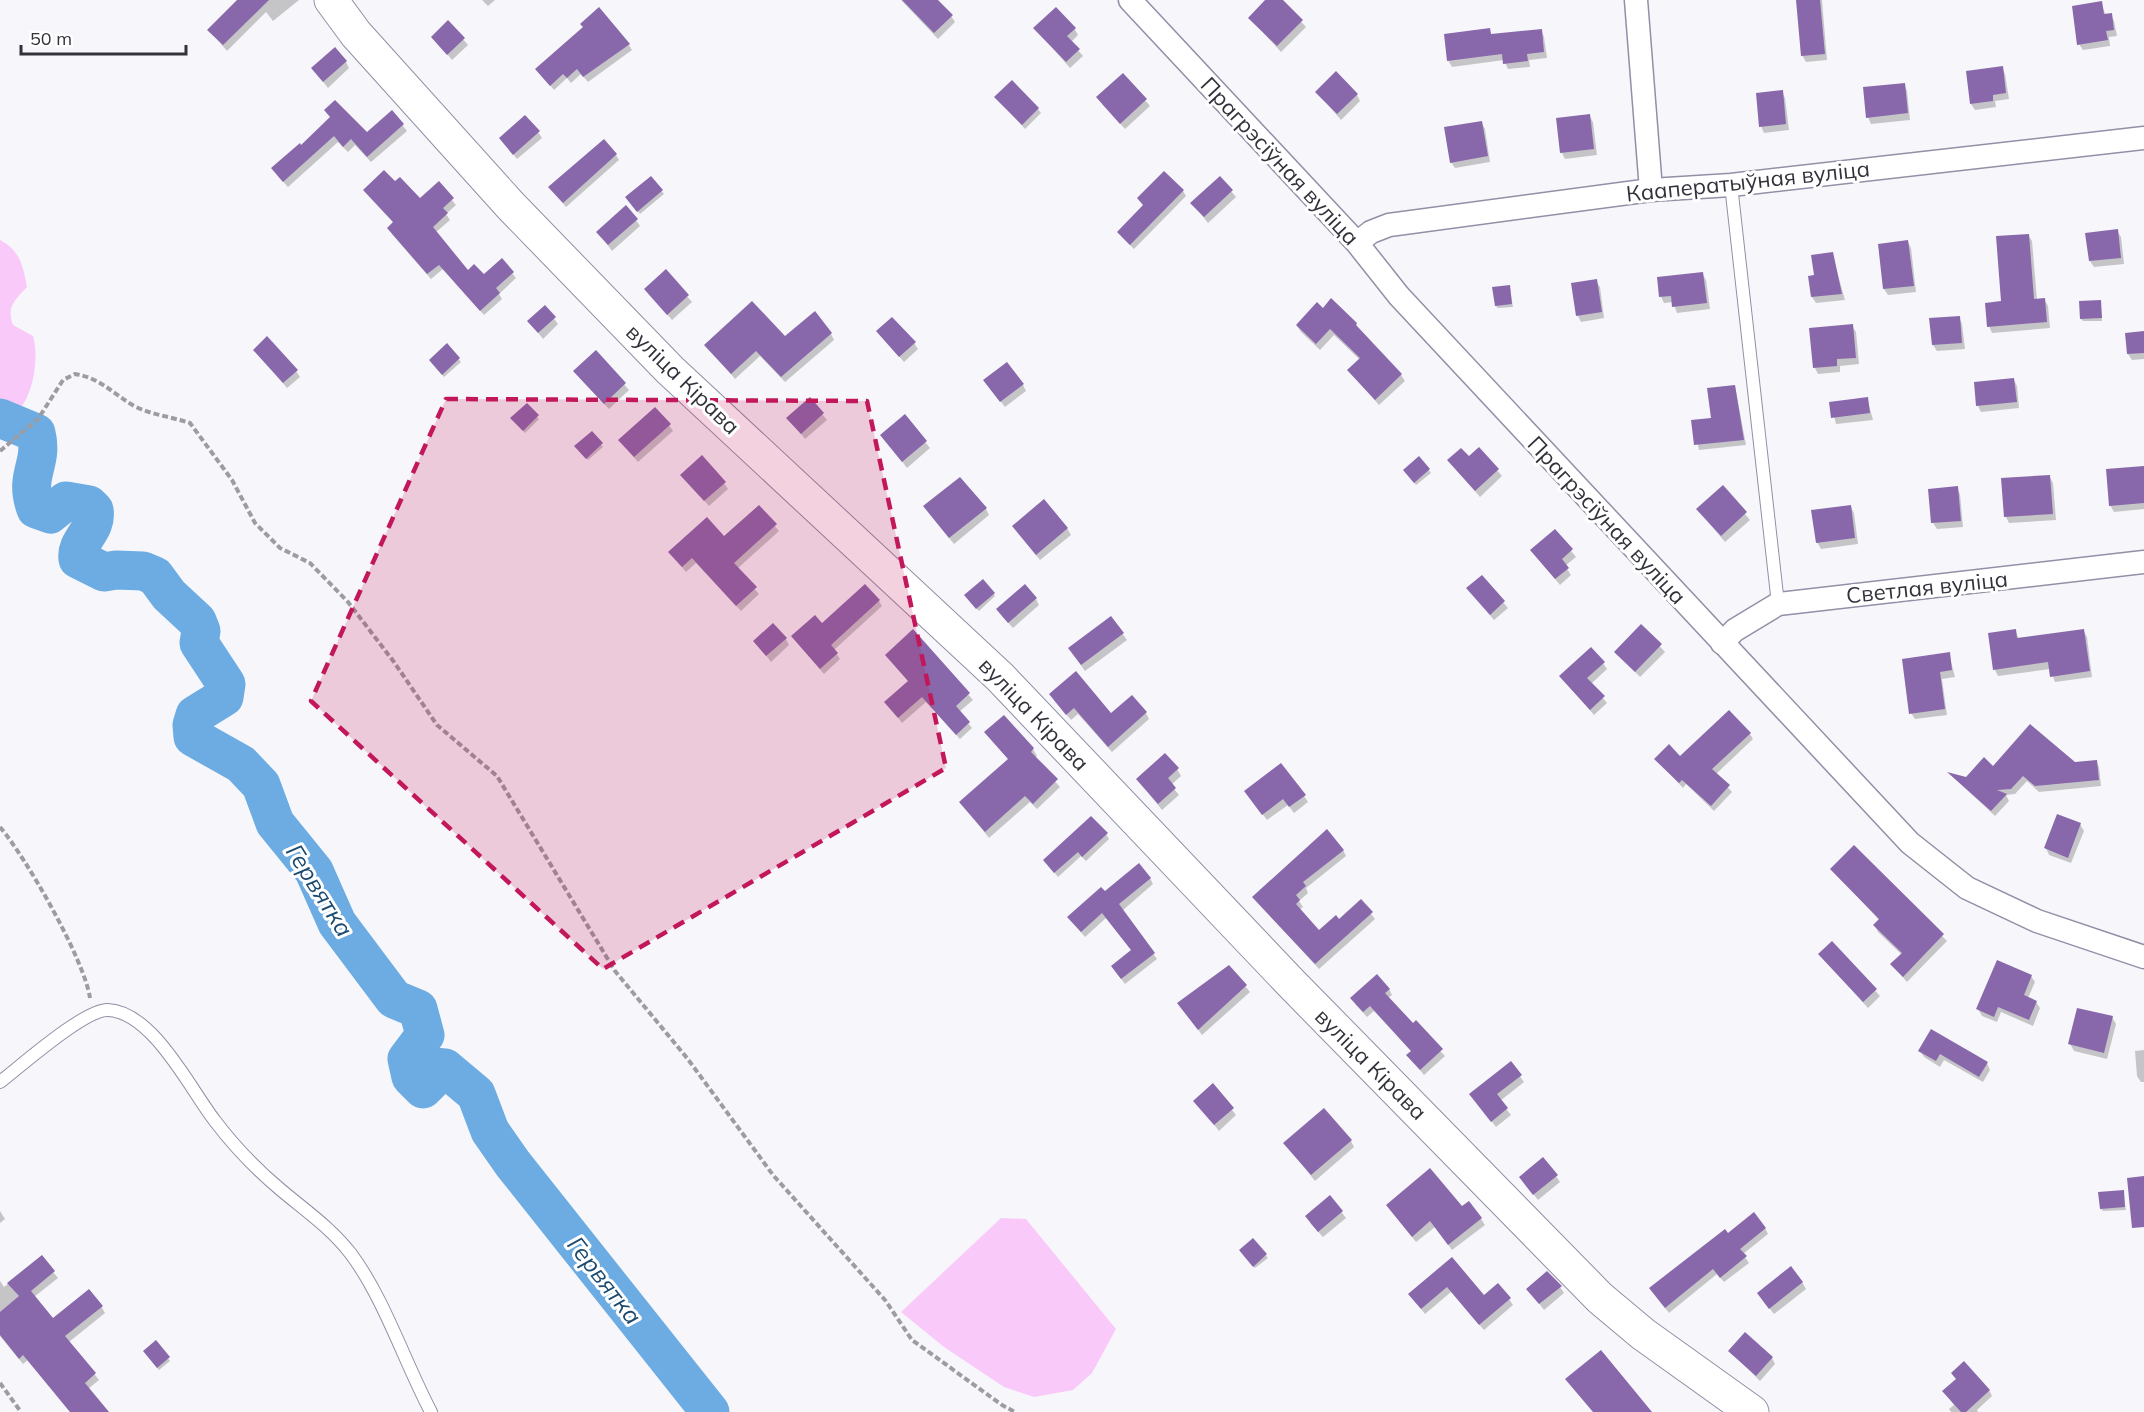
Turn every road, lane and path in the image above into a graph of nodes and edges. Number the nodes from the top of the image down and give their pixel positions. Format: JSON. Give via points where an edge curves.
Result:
{"nodes":[{"id":1,"x":331,"y":0,"type":"edge"},
{"id":2,"x":1130,"y":0,"type":"edge"},
{"id":3,"x":1636,"y":0,"type":"edge"},
{"id":4,"x":2144,"y":138,"type":"edge"},
{"id":5,"x":1731,"y":184,"type":"junction"},
{"id":6,"x":1651,"y":190,"type":"junction"},
{"id":7,"x":1357,"y":243,"type":"junction"},
{"id":8,"x":0,"y":451,"type":"edge"},
{"id":9,"x":2144,"y":562,"type":"edge"},
{"id":10,"x":1778,"y":604,"type":"junction"},
{"id":11,"x":1722,"y":643,"type":"junction"},
{"id":12,"x":0,"y":827,"type":"edge"},
{"id":13,"x":2144,"y":957,"type":"edge"},
{"id":14,"x":89,"y":1015,"type":"junction"},
{"id":15,"x":0,"y":1082,"type":"edge"},
{"id":16,"x":0,"y":1383,"type":"edge"},
{"id":17,"x":21,"y":1412,"type":"edge"},
{"id":18,"x":431,"y":1412,"type":"edge"},
{"id":19,"x":1015,"y":1412,"type":"edge"},
{"id":20,"x":1752,"y":1412,"type":"edge"}],
"edges":[{"from":1,"to":20,"type":"street","name":"вуліца Кірава","via":[[356,34],[510,205],[670,370],[1000,677],[1292,984],[1600,1298]]},
{"from":2,"to":7,"type":"street","name":"Прагрэсіўная вуліца"},
{"from":3,"to":6,"type":"street"},
{"from":4,"to":5,"type":"street","name":"Кааператыўная вуліца"},
{"from":5,"to":6,"type":"street","name":"Кааператыўная вуліца"},
{"from":5,"to":10,"type":"lane"},
{"from":6,"to":7,"type":"street","name":"Кааператыўная вуліца","via":[[1389,225]]},
{"from":7,"to":11,"type":"street","name":"Прагрэсіўная вуліца","via":[[1399,296]]},
{"from":8,"to":19,"type":"path","via":[[38,419],[63,380],[75,375],[103,383],[134,406],[155,415],[190,423],[232,480],[255,523],[280,548],[310,563],[348,602],[437,724],[497,776],[615,971],[687,1058],[773,1175],[885,1300],[912,1340]]},
{"from":9,"to":10,"type":"street","name":"Светлая вуліца"},
{"from":10,"to":11,"type":"street","name":"Светлая вуліца","via":[[1735,630]]},
{"from":11,"to":13,"type":"street","name":"Прагрэсіўная вуліца","via":[[1937,867],[1967,888],[2037,921]]},
{"from":12,"to":14,"type":"path","via":[[33,877],[80,964],[91,1000]]},
{"from":14,"to":15,"type":"lane"},
{"from":14,"to":18,"type":"lane","via":[[111,1010],[137,1020],[246,1158],[324,1223],[352,1255]]},
{"from":16,"to":17,"type":"path"}]}
